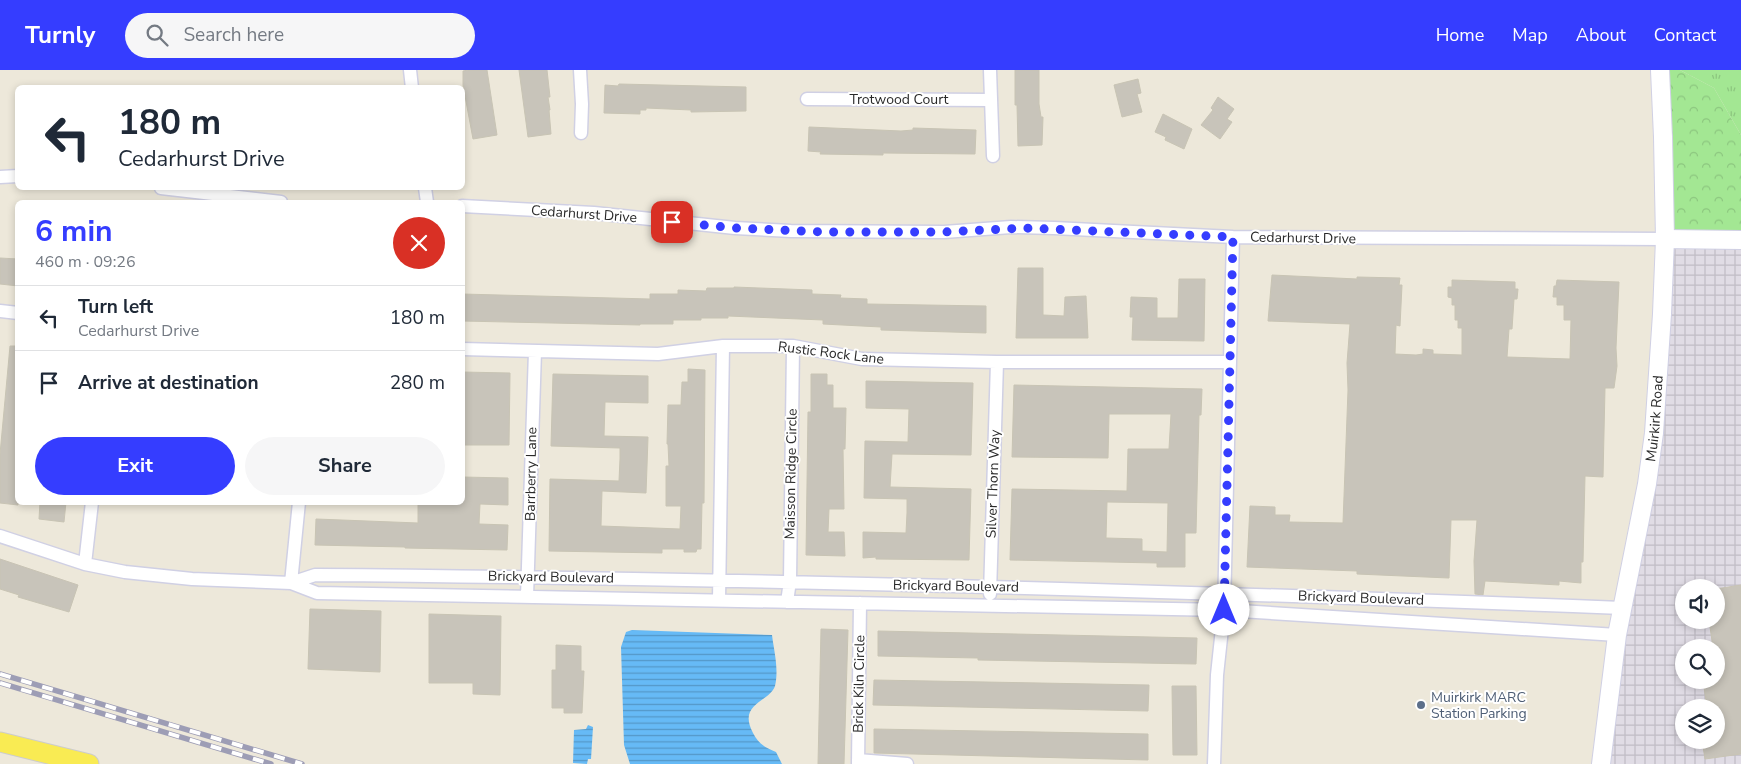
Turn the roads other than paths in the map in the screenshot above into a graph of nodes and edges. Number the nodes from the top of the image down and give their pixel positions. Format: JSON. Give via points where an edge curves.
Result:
{"nodes":[{"id":1,"x":410,"y":70,"type":"edge"},
{"id":2,"x":580,"y":70,"type":"edge"},
{"id":3,"x":990,"y":70,"type":"edge"},
{"id":4,"x":1660,"y":70,"type":"edge"},
{"id":5,"x":412,"y":85,"type":"edge"},
{"id":6,"x":807,"y":99,"type":"dead end"},
{"id":7,"x":991,"y":100,"type":"junction"},
{"id":8,"x":581,"y":133,"type":"dead end"},
{"id":9,"x":993,"y":156,"type":"dead end"},
{"id":10,"x":0,"y":176,"type":"edge"},
{"id":11,"x":15,"y":176,"type":"edge"},
{"id":12,"x":178,"y":190,"type":"edge"},
{"id":13,"x":264,"y":200,"type":"edge"},
{"id":14,"x":465,"y":206,"type":"edge"},
{"id":15,"x":1233,"y":237,"type":"junction"},
{"id":16,"x":1664,"y":239,"type":"junction"},
{"id":17,"x":1741,"y":240,"type":"edge"},
{"id":18,"x":0,"y":311,"type":"edge"},
{"id":19,"x":15,"y":313,"type":"edge"},
{"id":20,"x":723,"y":346,"type":"junction"},
{"id":21,"x":793,"y":346,"type":"junction"},
{"id":22,"x":465,"y":349,"type":"edge"},
{"id":23,"x":534,"y":351,"type":"junction"},
{"id":24,"x":997,"y":362,"type":"junction"},
{"id":25,"x":1229,"y":362,"type":"junction"},
{"id":26,"x":92,"y":505,"type":"edge"},
{"id":27,"x":299,"y":505,"type":"edge"},
{"id":28,"x":0,"y":536,"type":"edge"},
{"id":29,"x":85,"y":564,"type":"junction"},
{"id":30,"x":528,"y":576,"type":"junction"},
{"id":31,"x":720,"y":580,"type":"junction"},
{"id":32,"x":790,"y":581,"type":"junction"},
{"id":33,"x":291,"y":583,"type":"junction"},
{"id":34,"x":990,"y":586,"type":"junction"},
{"id":35,"x":1224,"y":593,"type":"junction"},
{"id":36,"x":528,"y":597,"type":"junction"},
{"id":37,"x":719,"y":600,"type":"junction"},
{"id":38,"x":787,"y":602,"type":"junction"},
{"id":39,"x":860,"y":603,"type":"junction"},
{"id":40,"x":991,"y":605,"type":"junction"},
{"id":41,"x":1622,"y":608,"type":"junction"},
{"id":42,"x":1224,"y":610,"type":"junction"},
{"id":43,"x":1617,"y":635,"type":"junction"},
{"id":44,"x":0,"y":742,"type":"edge"},
{"id":45,"x":858,"y":762,"type":"edge"},
{"id":46,"x":90,"y":764,"type":"edge"},
{"id":47,"x":907,"y":764,"type":"edge"},
{"id":48,"x":1214,"y":764,"type":"edge"},
{"id":49,"x":1601,"y":764,"type":"edge"}],
"edges":[{"from":1,"to":5,"type":"street"},
{"from":2,"to":8,"type":"street"},
{"from":3,"to":7,"type":"street"},
{"from":4,"to":16,"type":"main road","name":"Muirkirk Road"},
{"from":6,"to":7,"type":"street","name":"Trotwood Court"},
{"from":7,"to":9,"type":"street"},
{"from":10,"to":11,"type":"street"},
{"from":12,"to":13,"type":"street"},
{"from":14,"to":15,"type":"street","name":"Cedarhurst Drive","via":[[594,213],[791,231],[944,232],[1046,228]]},
{"from":15,"to":16,"type":"street","name":"Cedarhurst Drive"},
{"from":15,"to":25,"type":"street"},
{"from":16,"to":17,"type":"main road"},
{"from":16,"to":41,"type":"main road","name":"Muirkirk Road","via":[[1654,433]]},
{"from":18,"to":19,"type":"street"},
{"from":20,"to":21,"type":"street","name":"Rustic Rock Lane"},
{"from":20,"to":23,"type":"street","name":"Rustic Rock Lane","via":[[658,354]]},
{"from":20,"to":31,"type":"street"},
{"from":21,"to":24,"type":"street","name":"Rustic Rock Lane","via":[[862,359]]},
{"from":21,"to":32,"type":"street","name":"Maisson Ridge Circle"},
{"from":22,"to":23,"type":"street","name":"Rustic Rock Lane"},
{"from":23,"to":30,"type":"street","name":"Barrberry Lane"},
{"from":24,"to":25,"type":"street","name":"Rustic Rock Lane"},
{"from":24,"to":34,"type":"street","name":"Silver Thorn Way"},
{"from":25,"to":35,"type":"street"},
{"from":26,"to":29,"type":"street"},
{"from":27,"to":33,"type":"street"},
{"from":28,"to":29,"type":"street","name":"Brickyard Boulevard"},
{"from":29,"to":33,"type":"street","name":"Brickyard Boulevard","via":[[192,579]]},
{"from":30,"to":31,"type":"street","name":"Brickyard Boulevard"},
{"from":30,"to":33,"type":"street","name":"Brickyard Boulevard","via":[[315,575]]},
{"from":30,"to":36,"type":"street","name":"Barrberry Lane"},
{"from":31,"to":32,"type":"street","name":"Brickyard Boulevard"},
{"from":31,"to":37,"type":"street"},
{"from":32,"to":34,"type":"street","name":"Brickyard Boulevard"},
{"from":32,"to":38,"type":"street","name":"Maisson Ridge Circle"},
{"from":33,"to":36,"type":"street","name":"Brickyard Boulevard","via":[[317,593]]},
{"from":34,"to":35,"type":"street","name":"Brickyard Boulevard"},
{"from":34,"to":40,"type":"street","name":"Silver Thorn Way"},
{"from":35,"to":41,"type":"street","name":"Brickyard Boulevard"},
{"from":35,"to":42,"type":"street"},
{"from":36,"to":37,"type":"street","name":"Brickyard Boulevard"},
{"from":37,"to":38,"type":"street","name":"Brickyard Boulevard"},
{"from":38,"to":39,"type":"street","name":"Brickyard Boulevard"},
{"from":39,"to":40,"type":"street","name":"Brickyard Boulevard"},
{"from":39,"to":45,"type":"street","name":"Brick Kiln Circle"},
{"from":40,"to":42,"type":"street","name":"Brickyard Boulevard"},
{"from":41,"to":43,"type":"main road","name":"Muirkirk Road"},
{"from":42,"to":43,"type":"street","name":"Brickyard Boulevard"},
{"from":42,"to":48,"type":"street","via":[[1217,675]]},
{"from":43,"to":49,"type":"main road","name":"Muirkirk Road"},
{"from":44,"to":46,"type":"main road"},
{"from":45,"to":47,"type":"street"}]}
